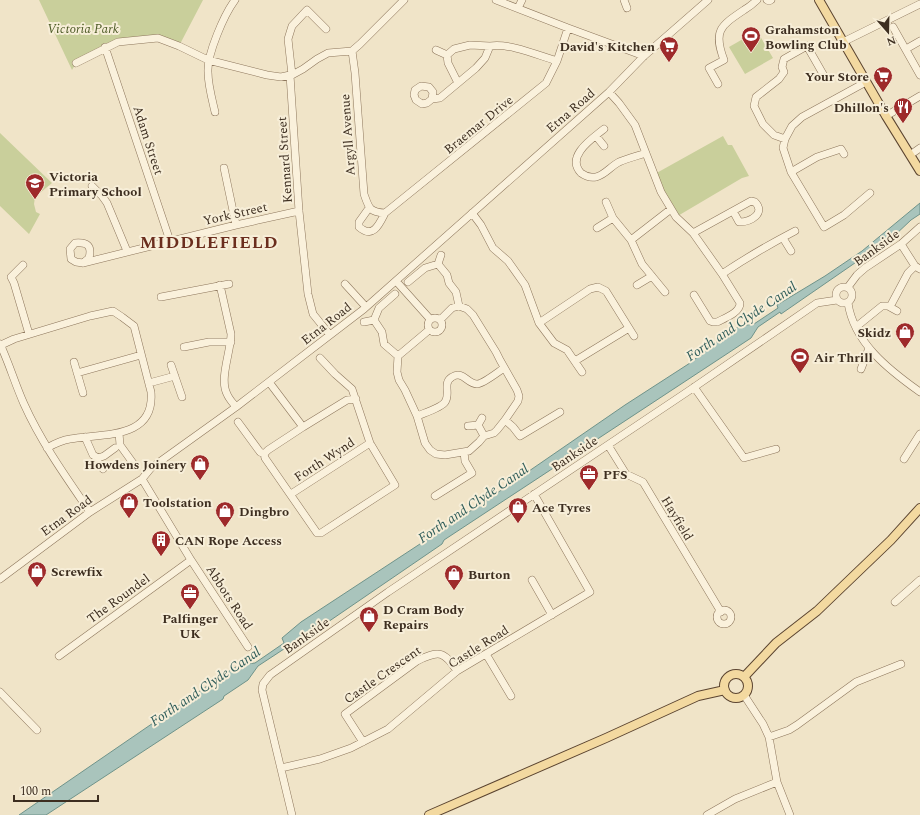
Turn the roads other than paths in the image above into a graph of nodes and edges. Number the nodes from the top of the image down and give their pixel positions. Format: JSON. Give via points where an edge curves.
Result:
{"nodes":[{"id":1,"x":235,"y":0,"type":"edge"},
{"id":2,"x":404,"y":0,"type":"edge"},
{"id":3,"x":496,"y":0,"type":"edge"},
{"id":4,"x":522,"y":0,"type":"edge"},
{"id":5,"x":624,"y":0,"type":"edge"},
{"id":6,"x":708,"y":0,"type":"edge"},
{"id":7,"x":757,"y":0,"type":"edge"},
{"id":8,"x":767,"y":0,"type":"edge"},
{"id":9,"x":771,"y":0,"type":"edge"},
{"id":10,"x":819,"y":0,"type":"edge"},
{"id":11,"x":920,"y":4,"type":"edge"},
{"id":12,"x":518,"y":8,"type":"junction"},
{"id":13,"x":627,"y":8,"type":"dead end"},
{"id":14,"x":893,"y":27,"type":"dead end"},
{"id":15,"x":568,"y":28,"type":"junction"},
{"id":16,"x":326,"y":29,"type":"dead end"},
{"id":17,"x":843,"y":42,"type":"junction"},
{"id":18,"x":920,"y":42,"type":"edge"},
{"id":19,"x":490,"y":46,"type":"junction"},
{"id":20,"x":105,"y":47,"type":"junction"},
{"id":21,"x":906,"y":49,"type":"junction"},
{"id":22,"x":436,"y":50,"type":"dead end"},
{"id":23,"x":352,"y":51,"type":"junction"},
{"id":24,"x":447,"y":55,"type":"junction"},
{"id":25,"x":644,"y":56,"type":"junction"},
{"id":26,"x":208,"y":60,"type":"junction"},
{"id":27,"x":557,"y":61,"type":"junction"},
{"id":28,"x":76,"y":63,"type":"dead end"},
{"id":29,"x":823,"y":74,"type":"dead end"},
{"id":30,"x":920,"y":74,"type":"edge"},
{"id":31,"x":291,"y":75,"type":"junction"},
{"id":32,"x":866,"y":82,"type":"junction"},
{"id":33,"x":458,"y":83,"type":"junction"},
{"id":34,"x":718,"y":84,"type":"dead end"},
{"id":35,"x":609,"y":92,"type":"junction"},
{"id":36,"x":920,"y":96,"type":"edge"},
{"id":37,"x":432,"y":98,"type":"dead end"},
{"id":38,"x":215,"y":112,"type":"dead end"},
{"id":39,"x":886,"y":116,"type":"junction"},
{"id":40,"x":604,"y":129,"type":"dead end"},
{"id":41,"x":596,"y":136,"type":"junction"},
{"id":42,"x":785,"y":138,"type":"junction"},
{"id":43,"x":604,"y":146,"type":"dead end"},
{"id":44,"x":920,"y":148,"type":"edge"},
{"id":45,"x":646,"y":153,"type":"junction"},
{"id":46,"x":844,"y":154,"type":"dead end"},
{"id":47,"x":910,"y":155,"type":"junction"},
{"id":48,"x":224,"y":168,"type":"dead end"},
{"id":49,"x":920,"y":170,"type":"edge"},
{"id":50,"x":791,"y":172,"type":"junction"},
{"id":51,"x":92,"y":186,"type":"dead end"},
{"id":52,"x":870,"y":193,"type":"dead end"},
{"id":53,"x":606,"y":202,"type":"dead end"},
{"id":54,"x":671,"y":209,"type":"junction"},
{"id":55,"x":372,"y":210,"type":"junction"},
{"id":56,"x":299,"y":211,"type":"junction"},
{"id":57,"x":733,"y":211,"type":"dead end"},
{"id":58,"x":384,"y":213,"type":"junction"},
{"id":59,"x":472,"y":213,"type":"junction"},
{"id":60,"x":613,"y":218,"type":"junction"},
{"id":61,"x":236,"y":225,"type":"junction"},
{"id":62,"x":920,"y":227,"type":"edge"},
{"id":63,"x":597,"y":228,"type":"dead end"},
{"id":64,"x":795,"y":231,"type":"dead end"},
{"id":65,"x":693,"y":233,"type":"junction"},
{"id":66,"x":784,"y":238,"type":"junction"},
{"id":67,"x":631,"y":240,"type":"junction"},
{"id":68,"x":170,"y":241,"type":"junction"},
{"id":69,"x":901,"y":244,"type":"junction"},
{"id":70,"x":127,"y":251,"type":"junction"},
{"id":71,"x":791,"y":251,"type":"dead end"},
{"id":72,"x":441,"y":255,"type":"dead end"},
{"id":73,"x":83,"y":263,"type":"dead end"},
{"id":74,"x":438,"y":264,"type":"junction"},
{"id":75,"x":23,"y":265,"type":"dead end"},
{"id":76,"x":917,"y":268,"type":"edge"},
{"id":77,"x":722,"y":274,"type":"junction"},
{"id":78,"x":652,"y":276,"type":"junction"},
{"id":79,"x":396,"y":281,"type":"junction"},
{"id":80,"x":408,"y":282,"type":"dead end"},
{"id":81,"x":229,"y":284,"type":"dead end"},
{"id":82,"x":345,"y":284,"type":"dead end"},
{"id":83,"x":220,"y":285,"type":"junction"},
{"id":84,"x":637,"y":286,"type":"dead end"},
{"id":85,"x":848,"y":287,"type":"junction"},
{"id":86,"x":665,"y":292,"type":"dead end"},
{"id":87,"x":395,"y":294,"type":"dead end"},
{"id":88,"x":694,"y":295,"type":"dead end"},
{"id":89,"x":161,"y":297,"type":"dead end"},
{"id":90,"x":837,"y":300,"type":"junction"},
{"id":91,"x":848,"y":303,"type":"junction"},
{"id":92,"x":892,"y":303,"type":"dead end"},
{"id":93,"x":459,"y":306,"type":"junction"},
{"id":94,"x":366,"y":307,"type":"junction"},
{"id":95,"x":897,"y":311,"type":"dead end"},
{"id":96,"x":430,"y":319,"type":"junction"},
{"id":97,"x":374,"y":320,"type":"junction"},
{"id":98,"x":440,"y":320,"type":"junction"},
{"id":99,"x":364,"y":322,"type":"dead end"},
{"id":100,"x":539,"y":323,"type":"junction"},
{"id":101,"x":856,"y":327,"type":"junction"},
{"id":102,"x":629,"y":328,"type":"junction"},
{"id":103,"x":430,"y":330,"type":"junction"},
{"id":104,"x":29,"y":334,"type":"junction"},
{"id":105,"x":330,"y":336,"type":"junction"},
{"id":106,"x":634,"y":336,"type":"dead end"},
{"id":107,"x":231,"y":342,"type":"junction"},
{"id":108,"x":0,"y":344,"type":"edge"},
{"id":109,"x":184,"y":347,"type":"dead end"},
{"id":110,"x":869,"y":348,"type":"junction"},
{"id":111,"x":141,"y":355,"type":"junction"},
{"id":112,"x":398,"y":356,"type":"junction"},
{"id":113,"x":320,"y":358,"type":"dead end"},
{"id":114,"x":575,"y":361,"type":"junction"},
{"id":115,"x":74,"y":362,"type":"dead end"},
{"id":116,"x":171,"y":364,"type":"dead end"},
{"id":117,"x":504,"y":368,"type":"junction"},
{"id":118,"x":861,"y":369,"type":"dead end"},
{"id":119,"x":582,"y":372,"type":"dead end"},
{"id":120,"x":77,"y":373,"type":"junction"},
{"id":121,"x":175,"y":376,"type":"junction"},
{"id":122,"x":269,"y":382,"type":"junction"},
{"id":123,"x":149,"y":383,"type":"junction"},
{"id":124,"x":694,"y":387,"type":"junction"},
{"id":125,"x":920,"y":392,"type":"edge"},
{"id":126,"x":83,"y":393,"type":"dead end"},
{"id":127,"x":182,"y":397,"type":"dead end"},
{"id":128,"x":356,"y":399,"type":"junction"},
{"id":129,"x":236,"y":408,"type":"junction"},
{"id":130,"x":560,"y":412,"type":"dead end"},
{"id":131,"x":417,"y":416,"type":"junction"},
{"id":132,"x":482,"y":418,"type":"dead end"},
{"id":133,"x":506,"y":420,"type":"junction"},
{"id":134,"x":238,"y":422,"type":"dead end"},
{"id":135,"x":478,"y":425,"type":"junction"},
{"id":136,"x":468,"y":426,"type":"dead end"},
{"id":137,"x":302,"y":427,"type":"junction"},
{"id":138,"x":119,"y":433,"type":"junction"},
{"id":139,"x":920,"y":434,"type":"edge"},
{"id":140,"x":484,"y":436,"type":"junction"},
{"id":141,"x":85,"y":437,"type":"junction"},
{"id":142,"x":370,"y":443,"type":"junction"},
{"id":143,"x":608,"y":445,"type":"junction"},
{"id":144,"x":47,"y":448,"type":"junction"},
{"id":145,"x":115,"y":448,"type":"dead end"},
{"id":146,"x":776,"y":449,"type":"dead end"},
{"id":147,"x":464,"y":452,"type":"junction"},
{"id":148,"x":264,"y":454,"type":"junction"},
{"id":149,"x":98,"y":458,"type":"junction"},
{"id":150,"x":904,"y":459,"type":"dead end"},
{"id":151,"x":133,"y":463,"type":"dead end"},
{"id":152,"x":103,"y":469,"type":"dead end"},
{"id":153,"x":142,"y":479,"type":"junction"},
{"id":154,"x":291,"y":494,"type":"junction"},
{"id":155,"x":534,"y":494,"type":"junction"},
{"id":156,"x":435,"y":496,"type":"dead end"},
{"id":157,"x":920,"y":508,"type":"edge"},
{"id":158,"x":90,"y":512,"type":"junction"},
{"id":159,"x":191,"y":560,"type":"junction"},
{"id":160,"x":0,"y":579,"type":"edge"},
{"id":161,"x":532,"y":580,"type":"dead end"},
{"id":162,"x":920,"y":580,"type":"edge"},
{"id":163,"x":895,"y":602,"type":"dead end"},
{"id":164,"x":721,"y":612,"type":"dead end"},
{"id":165,"x":552,"y":615,"type":"junction"},
{"id":166,"x":248,"y":647,"type":"dead end"},
{"id":167,"x":486,"y":654,"type":"junction"},
{"id":168,"x":59,"y":656,"type":"dead end"},
{"id":169,"x":901,"y":664,"type":"dead end"},
{"id":170,"x":457,"y":672,"type":"junction"},
{"id":171,"x":744,"y":677,"type":"junction"},
{"id":172,"x":725,"y":690,"type":"junction"},
{"id":173,"x":0,"y":692,"type":"edge"},
{"id":174,"x":744,"y":695,"type":"junction"},
{"id":175,"x":511,"y":696,"type":"dead end"},
{"id":176,"x":37,"y":730,"type":"dead end"},
{"id":177,"x":769,"y":737,"type":"junction"},
{"id":178,"x":363,"y":742,"type":"junction"},
{"id":179,"x":281,"y":768,"type":"junction"},
{"id":180,"x":777,"y":782,"type":"junction"},
{"id":181,"x":292,"y":815,"type":"edge"},
{"id":182,"x":429,"y":815,"type":"edge"},
{"id":183,"x":707,"y":815,"type":"edge"},
{"id":184,"x":790,"y":815,"type":"edge"}],
"edges":[{"from":1,"to":26,"type":"street"},
{"from":2,"to":23,"type":"street"},
{"from":3,"to":12,"type":"street"},
{"from":4,"to":12,"type":"street"},
{"from":5,"to":13,"type":"street"},
{"from":6,"to":25,"type":"street","name":"Etna Road"},
{"from":7,"to":34,"type":"street","via":[[728,20],[720,32],[718,40],[724,60],[709,68]]},
{"from":8,"to":9,"type":"street"},
{"from":10,"to":17,"type":"main road"},
{"from":11,"to":17,"type":"street"},
{"from":12,"to":15,"type":"street"},
{"from":14,"to":21,"type":"street"},
{"from":15,"to":25,"type":"street"},
{"from":15,"to":27,"type":"street","name":"Braemar Drive"},
{"from":16,"to":31,"type":"street","name":"Kennard Street","via":[[307,10],[292,26],[288,39]]},
{"from":17,"to":32,"type":"main road"},
{"from":18,"to":21,"type":"street"},
{"from":19,"to":24,"type":"street","via":[[464,46],[454,49]]},
{"from":19,"to":27,"type":"street","via":[[512,48]]},
{"from":19,"to":33,"type":"street","via":[[485,58]]},
{"from":20,"to":26,"type":"street","via":[[118,42],[158,38]]},
{"from":20,"to":28,"type":"street"},
{"from":20,"to":68,"type":"street","name":"Adam Street"},
{"from":21,"to":30,"type":"street"},
{"from":22,"to":24,"type":"street"},
{"from":23,"to":31,"type":"street","via":[[328,53]]},
{"from":23,"to":55,"type":"street","name":"Argyll Avenue","via":[[364,194]]},
{"from":24,"to":33,"type":"street"},
{"from":25,"to":35,"type":"street","name":"Etna Road"},
{"from":26,"to":31,"type":"street","via":[[268,75]]},
{"from":26,"to":38,"type":"street"},
{"from":27,"to":58,"type":"street","name":"Braemar Drive","via":[[546,83],[537,92]]},
{"from":29,"to":42,"type":"street","via":[[807,46],[784,59],[784,72],[779,79],[756,97],[754,106],[764,124],[774,135]]},
{"from":31,"to":56,"type":"street","name":"Kennard Street"},
{"from":32,"to":39,"type":"main road"},
{"from":32,"to":42,"type":"street","via":[[802,117],[792,126]]},
{"from":33,"to":37,"type":"street","via":[[440,98]]},
{"from":35,"to":45,"type":"street","via":[[635,125]]},
{"from":35,"to":59,"type":"street","name":"Etna Road"},
{"from":36,"to":39,"type":"street"},
{"from":39,"to":47,"type":"main road"},
{"from":40,"to":41,"type":"street"},
{"from":41,"to":43,"type":"street"},
{"from":41,"to":45,"type":"street","via":[[582,147],[577,159],[581,173],[591,178],[597,177],[619,162]]},
{"from":42,"to":50,"type":"street","via":[[783,148]]},
{"from":44,"to":47,"type":"street"},
{"from":45,"to":54,"type":"street","via":[[661,192]]},
{"from":46,"to":50,"type":"street","via":[[841,149],[817,157]]},
{"from":47,"to":49,"type":"main road"},
{"from":48,"to":61,"type":"street"},
{"from":50,"to":52,"type":"street","via":[[825,229]]},
{"from":51,"to":70,"type":"street","via":[[107,203]]},
{"from":53,"to":60,"type":"street"},
{"from":54,"to":65,"type":"street"},
{"from":54,"to":67,"type":"street"},
{"from":55,"to":58,"type":"street"},
{"from":55,"to":58,"type":"street","name":"Braemar Drive","via":[[359,222],[359,227],[364,232],[370,232],[378,226]]},
{"from":56,"to":61,"type":"street","name":"York Street"},
{"from":56,"to":105,"type":"street","name":"Kennard Street","via":[[310,304],[313,314]]},
{"from":57,"to":65,"type":"street"},
{"from":59,"to":79,"type":"street","name":"Etna Road"},
{"from":59,"to":100,"type":"street","via":[[481,224],[493,248],[508,261],[525,285]]},
{"from":60,"to":63,"type":"street"},
{"from":60,"to":67,"type":"street"},
{"from":61,"to":68,"type":"street","name":"York Street"},
{"from":62,"to":69,"type":"street","name":"Bankside"},
{"from":64,"to":66,"type":"street"},
{"from":65,"to":77,"type":"street"},
{"from":66,"to":71,"type":"street"},
{"from":66,"to":77,"type":"street","via":[[766,246]]},
{"from":67,"to":78,"type":"street","via":[[642,264]]},
{"from":68,"to":70,"type":"street","name":"York Street"},
{"from":69,"to":76,"type":"street"},
{"from":69,"to":85,"type":"street","name":"Bankside","via":[[865,268]]},
{"from":70,"to":73,"type":"street","name":"York Street"},
{"from":72,"to":74,"type":"street"},
{"from":74,"to":80,"type":"street","via":[[425,268]]},
{"from":74,"to":93,"type":"street","via":[[456,292]]},
{"from":75,"to":104,"type":"street","via":[[11,277]]},
{"from":76,"to":92,"type":"street","via":[[908,273]]},
{"from":77,"to":88,"type":"street","via":[[740,303],[738,310],[717,322],[710,321]]},
{"from":78,"to":84,"type":"street"},
{"from":78,"to":86,"type":"street"},
{"from":79,"to":94,"type":"street","name":"Etna Road"},
{"from":79,"to":96,"type":"street"},
{"from":81,"to":83,"type":"street"},
{"from":82,"to":94,"type":"street"},
{"from":83,"to":89,"type":"street"},
{"from":83,"to":107,"type":"street"},
{"from":85,"to":90,"type":"street","via":[[837,290]]},
{"from":85,"to":91,"type":"street","via":[[853,294]]},
{"from":87,"to":97,"type":"street","via":[[379,308]]},
{"from":90,"to":91,"type":"street"},
{"from":90,"to":124,"type":"street","name":"Bankside","via":[[817,303]]},
{"from":91,"to":101,"type":"street"},
{"from":93,"to":98,"type":"street","via":[[452,308]]},
{"from":93,"to":117,"type":"street","via":[[473,314]]},
{"from":94,"to":105,"type":"street","name":"Etna Road"},
{"from":95,"to":101,"type":"street","via":[[882,306]]},
{"from":96,"to":98,"type":"street","via":[[435,317]]},
{"from":96,"to":103,"type":"street","via":[[427,324]]},
{"from":97,"to":99,"type":"street"},
{"from":97,"to":112,"type":"street","via":[[382,332],[384,344]]},
{"from":98,"to":103,"type":"street","via":[[440,330]]},
{"from":100,"to":102,"type":"street","via":[[590,289],[598,287],[606,291]]},
{"from":100,"to":114,"type":"street","via":[[554,343],[567,350]]},
{"from":101,"to":110,"type":"street"},
{"from":102,"to":106,"type":"street"},
{"from":102,"to":114,"type":"street"},
{"from":103,"to":112,"type":"street"},
{"from":104,"to":108,"type":"street"},
{"from":104,"to":111,"type":"street","via":[[113,311],[134,326]]},
{"from":105,"to":122,"type":"street","name":"Etna Road"},
{"from":107,"to":109,"type":"street","via":[[208,342]]},
{"from":107,"to":129,"type":"street","via":[[224,381],[227,394]]},
{"from":108,"to":144,"type":"street","via":[[24,404]]},
{"from":110,"to":118,"type":"street"},
{"from":110,"to":125,"type":"street"},
{"from":111,"to":120,"type":"street"},
{"from":111,"to":123,"type":"street"},
{"from":112,"to":131,"type":"street","via":[[399,380]]},
{"from":113,"to":128,"type":"street","via":[[352,389]]},
{"from":114,"to":119,"type":"street"},
{"from":115,"to":120,"type":"street"},
{"from":116,"to":121,"type":"street"},
{"from":117,"to":131,"type":"street","via":[[480,383],[473,383],[463,376],[454,375],[446,384],[445,403]]},
{"from":117,"to":133,"type":"street","via":[[519,396]]},
{"from":120,"to":126,"type":"street"},
{"from":121,"to":123,"type":"street"},
{"from":121,"to":127,"type":"street"},
{"from":122,"to":129,"type":"street","name":"Etna Road"},
{"from":122,"to":137,"type":"street"},
{"from":123,"to":138,"type":"street","via":[[152,400],[147,415],[136,427]]},
{"from":124,"to":143,"type":"street","name":"Bankside"},
{"from":124,"to":146,"type":"street","via":[[744,458]]},
{"from":128,"to":137,"type":"street","via":[[347,400]]},
{"from":128,"to":142,"type":"street"},
{"from":129,"to":153,"type":"street","name":"Etna Road","via":[[151,468]]},
{"from":130,"to":133,"type":"street","via":[[520,436]]},
{"from":131,"to":147,"type":"street","via":[[425,443],[430,450],[445,455]]},
{"from":132,"to":135,"type":"street"},
{"from":133,"to":140,"type":"street","via":[[494,433]]},
{"from":134,"to":148,"type":"street","name":"Forth Wynd"},
{"from":135,"to":136,"type":"street"},
{"from":135,"to":140,"type":"street"},
{"from":137,"to":148,"type":"street"},
{"from":138,"to":141,"type":"street"},
{"from":138,"to":151,"type":"street","via":[[120,445]]},
{"from":139,"to":150,"type":"street"},
{"from":140,"to":147,"type":"street","via":[[472,449]]},
{"from":141,"to":144,"type":"street","via":[[68,439]]},
{"from":141,"to":149,"type":"street","via":[[93,455]]},
{"from":142,"to":154,"type":"street","name":"Forth Wynd"},
{"from":142,"to":154,"type":"street","name":"Forth Wynd","via":[[395,485],[321,533],[317,533]]},
{"from":143,"to":155,"type":"street","name":"Bankside"},
{"from":143,"to":164,"type":"street","name":"Hayfield","via":[[626,474],[643,482]]},
{"from":144,"to":158,"type":"street"},
{"from":145,"to":149,"type":"street"},
{"from":147,"to":156,"type":"street","via":[[472,473]]},
{"from":148,"to":154,"type":"street","name":"Forth Wynd"},
{"from":149,"to":152,"type":"street"},
{"from":153,"to":158,"type":"street","name":"Etna Road"},
{"from":153,"to":159,"type":"street","name":"Abbots Road"},
{"from":155,"to":165,"type":"street","name":"Castle Road","via":[[590,592]]},
{"from":155,"to":179,"type":"street","name":"Bankside","via":[[388,592],[266,679],[262,690]]},
{"from":157,"to":171,"type":"main road","via":[[891,540],[817,611],[776,642]]},
{"from":158,"to":160,"type":"street","name":"Etna Road"},
{"from":159,"to":166,"type":"street","name":"Abbots Road"},
{"from":159,"to":168,"type":"street","name":"The Roundel"},
{"from":161,"to":165,"type":"street"},
{"from":162,"to":163,"type":"street"},
{"from":165,"to":167,"type":"street","name":"Castle Road"},
{"from":167,"to":170,"type":"street","name":"Castle Road"},
{"from":167,"to":175,"type":"street"},
{"from":169,"to":177,"type":"street","via":[[856,682],[798,725]]},
{"from":170,"to":178,"type":"street","name":"Castle Road","via":[[388,728]]},
{"from":170,"to":178,"type":"street","name":"Castle Crescent","via":[[443,655],[428,656],[417,661],[345,714]]},
{"from":171,"to":172,"type":"main road","via":[[732,675],[726,682]]},
{"from":171,"to":174,"type":"main road","via":[[748,686]]},
{"from":172,"to":174,"type":"main road","via":[[731,697]]},
{"from":172,"to":182,"type":"main road","via":[[698,696]]},
{"from":173,"to":176,"type":"street"},
{"from":174,"to":177,"type":"street"},
{"from":177,"to":180,"type":"street"},
{"from":178,"to":179,"type":"street","name":"Castle Road","via":[[320,759]]},
{"from":179,"to":181,"type":"street","name":"Bankside"},
{"from":180,"to":183,"type":"street","via":[[735,799]]},
{"from":180,"to":184,"type":"street"}]}
